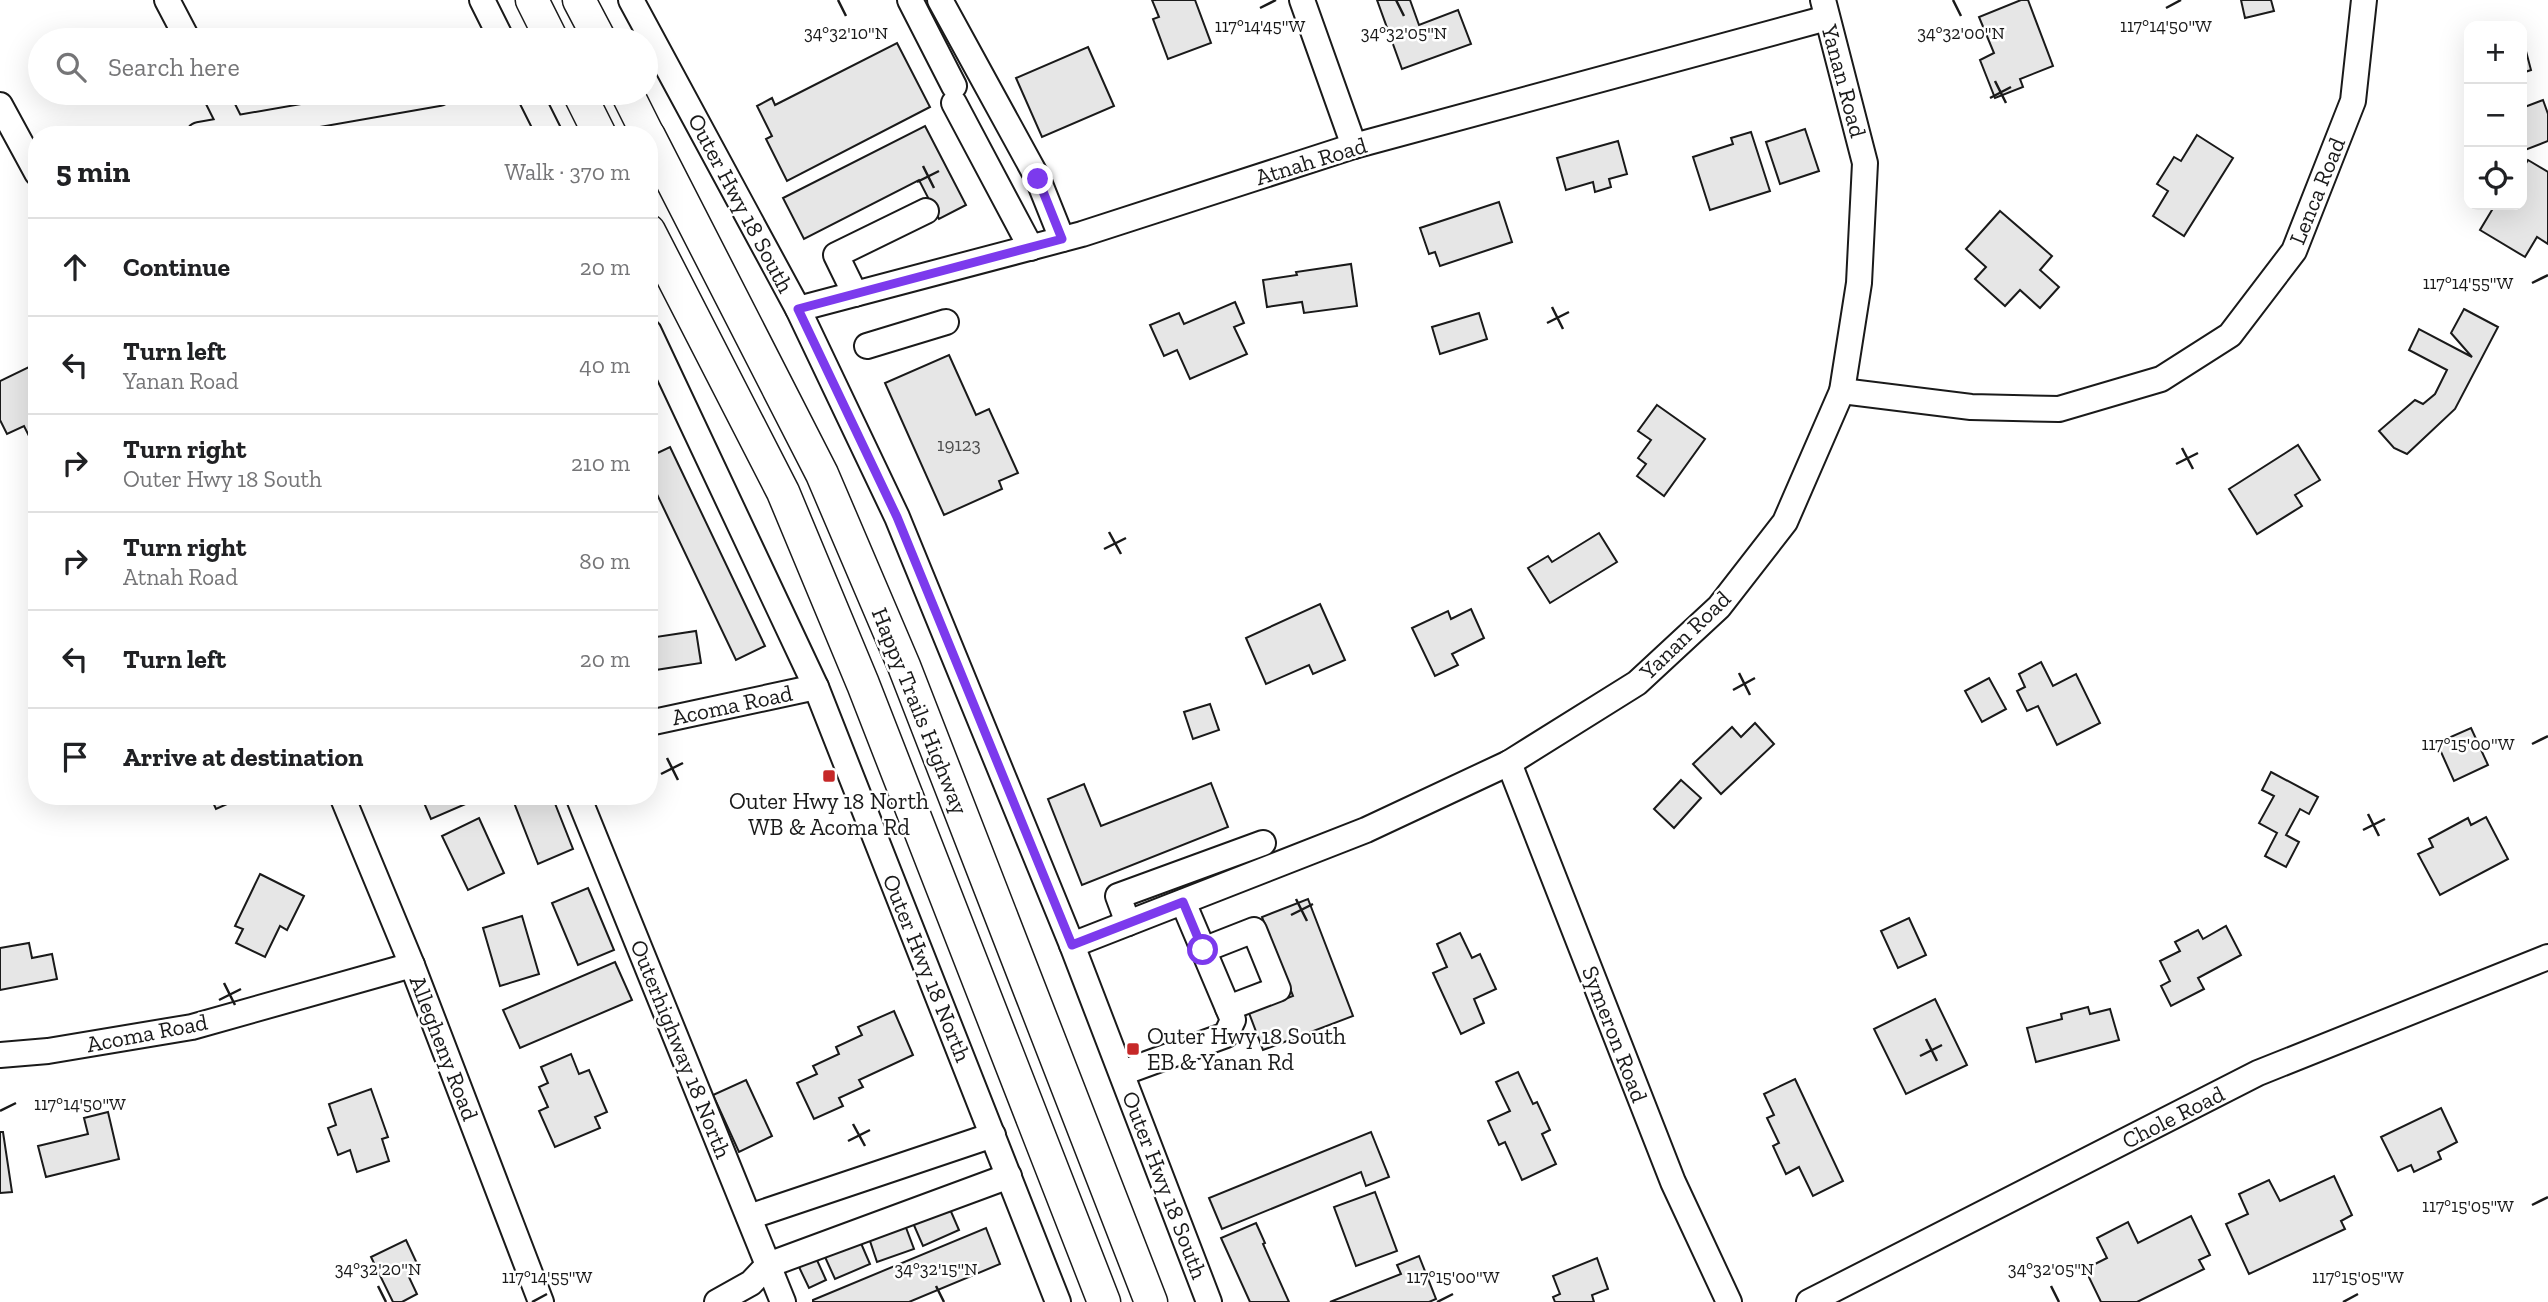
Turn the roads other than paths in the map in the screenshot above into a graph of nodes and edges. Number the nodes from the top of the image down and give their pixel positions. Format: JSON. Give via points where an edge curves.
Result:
{"nodes":[{"id":1,"x":167,"y":0,"type":"edge"},
{"id":2,"x":482,"y":0,"type":"edge"},
{"id":3,"x":532,"y":0,"type":"edge"},
{"id":4,"x":579,"y":0,"type":"edge"},
{"id":5,"x":631,"y":0,"type":"edge"},
{"id":6,"x":910,"y":0,"type":"edge"},
{"id":7,"x":940,"y":0,"type":"edge"},
{"id":8,"x":1302,"y":0,"type":"edge"},
{"id":9,"x":2364,"y":0,"type":"edge"},
{"id":10,"x":1825,"y":9,"type":"edge"},
{"id":11,"x":182,"y":28,"type":"edge"},
{"id":12,"x":496,"y":28,"type":"edge"},
{"id":13,"x":546,"y":28,"type":"edge"},
{"id":14,"x":594,"y":28,"type":"edge"},
{"id":15,"x":646,"y":28,"type":"edge"},
{"id":16,"x":658,"y":50,"type":"edge"},
{"id":17,"x":0,"y":105,"type":"edge"},
{"id":18,"x":221,"y":105,"type":"edge"},
{"id":19,"x":374,"y":105,"type":"edge"},
{"id":20,"x":534,"y":105,"type":"edge"},
{"id":21,"x":585,"y":105,"type":"edge"},
{"id":22,"x":633,"y":105,"type":"edge"},
{"id":23,"x":232,"y":126,"type":"edge"},
{"id":24,"x":261,"y":126,"type":"edge"},
{"id":25,"x":545,"y":126,"type":"edge"},
{"id":26,"x":596,"y":126,"type":"edge"},
{"id":27,"x":644,"y":126,"type":"edge"},
{"id":28,"x":1354,"y":146,"type":"junction"},
{"id":29,"x":658,"y":154,"type":"edge"},
{"id":30,"x":28,"y":156,"type":"edge"},
{"id":31,"x":926,"y":211,"type":"dead end"},
{"id":32,"x":1062,"y":239,"type":"junction"},
{"id":33,"x":658,"y":248,"type":"edge"},
{"id":34,"x":1031,"y":248,"type":"junction"},
{"id":35,"x":855,"y":294,"type":"junction"},
{"id":36,"x":798,"y":309,"type":"junction"},
{"id":37,"x":946,"y":322,"type":"dead end"},
{"id":38,"x":867,"y":346,"type":"dead end"},
{"id":39,"x":658,"y":351,"type":"edge"},
{"id":40,"x":1842,"y":391,"type":"junction"},
{"id":41,"x":816,"y":687,"type":"junction"},
{"id":42,"x":658,"y":721,"type":"edge"},
{"id":43,"x":1509,"y":763,"type":"junction"},
{"id":44,"x":346,"y":805,"type":"edge"},
{"id":45,"x":582,"y":805,"type":"edge"},
{"id":46,"x":1263,"y":843,"type":"dead end"},
{"id":47,"x":1183,"y":902,"type":"junction"},
{"id":48,"x":1128,"y":923,"type":"junction"},
{"id":49,"x":1072,"y":945,"type":"junction"},
{"id":50,"x":1203,"y":950,"type":"junction"},
{"id":51,"x":2548,"y":957,"type":"edge"},
{"id":52,"x":412,"y":965,"type":"junction"},
{"id":53,"x":1228,"y":1008,"type":"junction"},
{"id":54,"x":0,"y":1055,"type":"edge"},
{"id":55,"x":1122,"y":1073,"type":"junction"},
{"id":56,"x":993,"y":1135,"type":"junction"},
{"id":57,"x":1009,"y":1176,"type":"junction"},
{"id":58,"x":749,"y":1217,"type":"junction"},
{"id":59,"x":768,"y":1265,"type":"junction"},
{"id":60,"x":541,"y":1302,"type":"edge"},
{"id":61,"x":717,"y":1302,"type":"edge"},
{"id":62,"x":783,"y":1302,"type":"edge"},
{"id":63,"x":1058,"y":1302,"type":"edge"},
{"id":64,"x":1104,"y":1302,"type":"edge"},
{"id":65,"x":1151,"y":1302,"type":"edge"},
{"id":66,"x":1209,"y":1302,"type":"edge"},
{"id":67,"x":1729,"y":1302,"type":"edge"},
{"id":68,"x":1809,"y":1302,"type":"edge"}],
"edges":[{"from":1,"to":11,"type":"street"},
{"from":2,"to":12,"type":"street"},
{"from":3,"to":13,"type":"main road"},
{"from":4,"to":14,"type":"main road"},
{"from":5,"to":15,"type":"street","name":"Outer Hwy 18 South"},
{"from":6,"to":34,"type":"street"},
{"from":7,"to":32,"type":"street","via":[[1038,179]]},
{"from":8,"to":28,"type":"street"},
{"from":9,"to":40,"type":"street","name":"Lenca Road","via":[[2353,101],[2294,251],[2230,335],[2161,379],[2059,409],[1971,407]]},
{"from":10,"to":28,"type":"street","name":"Atnah Road"},
{"from":10,"to":40,"type":"street","name":"Yanan Road","via":[[1865,163],[1859,283]]},
{"from":16,"to":36,"type":"street","name":"Outer Hwy 18 South"},
{"from":17,"to":30,"type":"street"},
{"from":18,"to":23,"type":"street"},
{"from":19,"to":24,"type":"street"},
{"from":20,"to":25,"type":"street"},
{"from":21,"to":26,"type":"main road"},
{"from":22,"to":27,"type":"main road","name":"Happy Trails Highway"},
{"from":28,"to":32,"type":"street","name":"Atnah Road"},
{"from":29,"to":65,"type":"main road","name":"Happy Trails Highway","via":[[822,474],[904,666]]},
{"from":31,"to":35,"type":"street","via":[[836,256]]},
{"from":32,"to":34,"type":"street","name":"Atnah Road"},
{"from":33,"to":64,"type":"main road","name":"Happy Trails Highway","via":[[783,492],[863,684]]},
{"from":34,"to":35,"type":"street","name":"Atnah Road"},
{"from":35,"to":36,"type":"street","name":"Atnah Road"},
{"from":36,"to":49,"type":"street","name":"Outer Hwy 18 South","via":[[897,517]]},
{"from":37,"to":38,"type":"street"},
{"from":39,"to":41,"type":"street","name":"Outer Hwy 18 North"},
{"from":40,"to":43,"type":"street","name":"Yanan Road","via":[[1785,522],[1719,607],[1637,683]]},
{"from":41,"to":42,"type":"street","name":"Acoma Road"},
{"from":41,"to":56,"type":"street","name":"Outer Hwy 18 North"},
{"from":43,"to":47,"type":"street","name":"Yanan Road","via":[[1366,830]]},
{"from":43,"to":67,"type":"street","name":"Symeron Road","via":[[1673,1182]]},
{"from":44,"to":52,"type":"street","name":"Allegheny Road"},
{"from":45,"to":58,"type":"street","name":"Outerhighway 18 North"},
{"from":46,"to":48,"type":"street","via":[[1118,896]]},
{"from":47,"to":48,"type":"street","name":"Yanan Road"},
{"from":47,"to":50,"type":"street"},
{"from":48,"to":49,"type":"street","name":"Yanan Road"},
{"from":49,"to":55,"type":"street","name":"Outer Hwy 18 South"},
{"from":50,"to":53,"type":"street"},
{"from":50,"to":53,"type":"street","via":[[1254,930],[1278,989]]},
{"from":51,"to":68,"type":"street","name":"Chole Road","via":[[2258,1073]]},
{"from":52,"to":54,"type":"street","name":"Acoma Road","via":[[192,1027]]},
{"from":52,"to":60,"type":"street","name":"Allegheny Road"},
{"from":53,"to":55,"type":"street","via":[[1233,1020],[1226,1035]]},
{"from":55,"to":66,"type":"street","name":"Outer Hwy 18 South"},
{"from":56,"to":57,"type":"street","name":"Outer Hwy 18 North"},
{"from":56,"to":58,"type":"street"},
{"from":57,"to":59,"type":"street"},
{"from":57,"to":63,"type":"street","name":"Outer Hwy 18 North"},
{"from":58,"to":59,"type":"street","name":"Outerhighway 18 North"},
{"from":59,"to":61,"type":"street","via":[[751,1283]]},
{"from":59,"to":62,"type":"street","name":"Outerhighway 18 North"}]}
